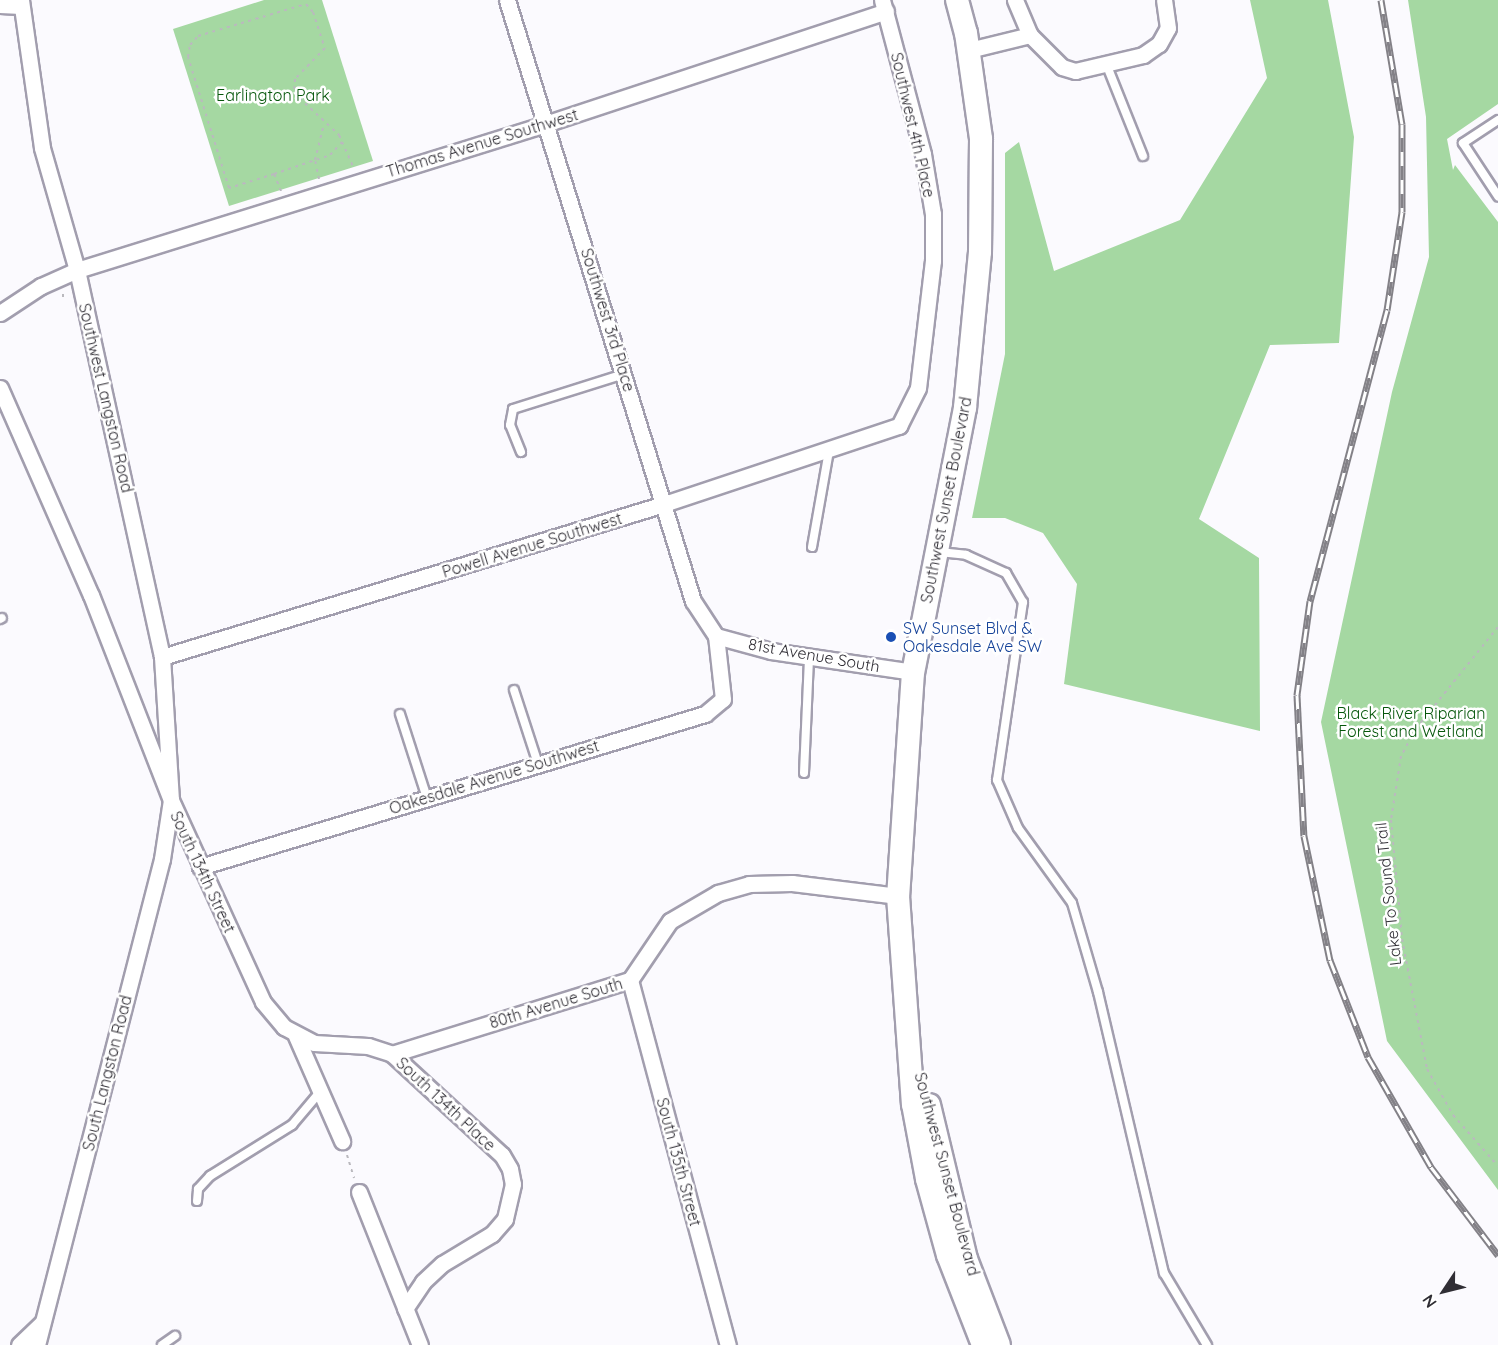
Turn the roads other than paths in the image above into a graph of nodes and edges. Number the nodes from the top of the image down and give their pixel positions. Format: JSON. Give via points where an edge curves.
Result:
{"nodes":[{"id":1,"x":507,"y":0,"type":"edge"},
{"id":2,"x":957,"y":0,"type":"edge"},
{"id":3,"x":1015,"y":0,"type":"edge"},
{"id":4,"x":1164,"y":0,"type":"edge"},
{"id":5,"x":21,"y":3,"type":"edge"},
{"id":6,"x":0,"y":5,"type":"edge"},
{"id":7,"x":884,"y":6,"type":"edge"},
{"id":8,"x":1030,"y":35,"type":"junction"},
{"id":9,"x":969,"y":51,"type":"junction"},
{"id":10,"x":1107,"y":66,"type":"junction"},
{"id":11,"x":1498,"y":120,"type":"edge"},
{"id":12,"x":548,"y":123,"type":"junction"},
{"id":13,"x":1143,"y":156,"type":"dead end"},
{"id":14,"x":1498,"y":196,"type":"edge"},
{"id":15,"x":77,"y":270,"type":"junction"},
{"id":16,"x":0,"y":313,"type":"edge"},
{"id":17,"x":625,"y":374,"type":"junction"},
{"id":18,"x":0,"y":388,"type":"edge"},
{"id":19,"x":899,"y":426,"type":"joint"},
{"id":20,"x":829,"y":451,"type":"junction"},
{"id":21,"x":521,"y":452,"type":"dead end"},
{"id":22,"x":664,"y":504,"type":"junction"},
{"id":23,"x":812,"y":547,"type":"dead end"},
{"id":24,"x":938,"y":552,"type":"junction"},
{"id":25,"x":716,"y":636,"type":"junction"},
{"id":26,"x":162,"y":657,"type":"junction"},
{"id":27,"x":809,"y":657,"type":"junction"},
{"id":28,"x":913,"y":672,"type":"junction"},
{"id":29,"x":514,"y":690,"type":"dead end"},
{"id":30,"x":400,"y":714,"type":"dead end"},
{"id":31,"x":538,"y":764,"type":"junction"},
{"id":32,"x":804,"y":773,"type":"dead end"},
{"id":33,"x":427,"y":798,"type":"junction"},
{"id":34,"x":171,"y":800,"type":"junction"},
{"id":35,"x":200,"y":867,"type":"junction"},
{"id":36,"x":898,"y":896,"type":"junction"},
{"id":37,"x":630,"y":980,"type":"junction"},
{"id":38,"x":296,"y":1036,"type":"junction"},
{"id":39,"x":911,"y":1036,"type":"junction"},
{"id":40,"x":392,"y":1054,"type":"junction"},
{"id":41,"x":321,"y":1091,"type":"junction"},
{"id":42,"x":342,"y":1141,"type":"road end"},
{"id":43,"x":359,"y":1192,"type":"road end"},
{"id":44,"x":198,"y":1201,"type":"dead end"},
{"id":45,"x":405,"y":1309,"type":"junction"},
{"id":46,"x":44,"y":1321,"type":"junction"},
{"id":47,"x":175,"y":1336,"type":"dead end"},
{"id":48,"x":19,"y":1345,"type":"edge"},
{"id":49,"x":37,"y":1345,"type":"edge"},
{"id":50,"x":162,"y":1345,"type":"edge"},
{"id":51,"x":420,"y":1345,"type":"edge"},
{"id":52,"x":728,"y":1345,"type":"edge"},
{"id":53,"x":983,"y":1345,"type":"edge"},
{"id":54,"x":999,"y":1345,"type":"edge"},
{"id":55,"x":1207,"y":1345,"type":"edge"}],
"edges":[{"from":1,"to":12,"type":"street","name":"Southwest 3rd Place"},
{"from":2,"to":9,"type":"main road","name":"Southwest Sunset Boulevard"},
{"from":3,"to":8,"type":"street"},
{"from":4,"to":10,"type":"street","via":[[1168,28],[1159,44],[1143,55]]},
{"from":5,"to":6,"type":"street"},
{"from":5,"to":15,"type":"street","name":"Southwest Langston Road","via":[[42,148]]},
{"from":7,"to":12,"type":"street","name":"Thomas Avenue Southwest"},
{"from":7,"to":19,"type":"street","name":"Southwest 4th Place","via":[[923,154],[933,214],[933,261],[918,388]]},
{"from":8,"to":9,"type":"street"},
{"from":8,"to":10,"type":"street","via":[[1062,67],[1075,71]]},
{"from":9,"to":24,"type":"main road","name":"Southwest Sunset Boulevard","via":[[981,139],[981,252],[965,408]]},
{"from":10,"to":13,"type":"lane"},
{"from":11,"to":14,"type":"lane","via":[[1463,143]]},
{"from":12,"to":15,"type":"street","name":"Thomas Avenue Southwest"},
{"from":12,"to":17,"type":"street","name":"Southwest 3rd Place"},
{"from":15,"to":16,"type":"street","name":"Thomas Avenue Southwest","via":[[41,286]]},
{"from":15,"to":26,"type":"street","name":"Southwest Langston Road"},
{"from":17,"to":21,"type":"lane","via":[[513,409],[509,414],[510,425]]},
{"from":17,"to":22,"type":"street","name":"Southwest 3rd Place"},
{"from":18,"to":34,"type":"street","name":"South 134th Street","via":[[91,595]]},
{"from":19,"to":20,"type":"street","name":"Powell Avenue Southwest"},
{"from":20,"to":22,"type":"street","name":"Powell Avenue Southwest"},
{"from":20,"to":23,"type":"lane"},
{"from":22,"to":25,"type":"street","name":"Southwest 3rd Place","via":[[693,602]]},
{"from":22,"to":26,"type":"street","name":"Powell Avenue Southwest"},
{"from":24,"to":28,"type":"main road","name":"Southwest Sunset Boulevard"},
{"from":24,"to":55,"type":"lane","via":[[966,555],[1006,573],[1023,602],[998,780],[1018,828],[1072,903],[1098,992],[1164,1273]]},
{"from":25,"to":27,"type":"street","name":"81st Avenue South"},
{"from":25,"to":31,"type":"street","name":"Oakesdale Avenue Southwest","via":[[724,690],[717,706],[705,714]]},
{"from":26,"to":34,"type":"street","name":"Southwest Langston Road"},
{"from":27,"to":28,"type":"street","name":"81st Avenue South"},
{"from":27,"to":32,"type":"lane"},
{"from":28,"to":36,"type":"main road","name":"Southwest Sunset Boulevard"},
{"from":29,"to":31,"type":"lane"},
{"from":30,"to":33,"type":"lane"},
{"from":31,"to":33,"type":"street","name":"Oakesdale Avenue Southwest"},
{"from":33,"to":35,"type":"street","name":"Oakesdale Avenue Southwest"},
{"from":34,"to":35,"type":"street","name":"South 134th Street"},
{"from":34,"to":46,"type":"street","name":"South Langston Road","via":[[162,859]]},
{"from":35,"to":38,"type":"street","name":"South 134th Street","via":[[263,1002]]},
{"from":36,"to":37,"type":"street","name":"80th Avenue South","via":[[792,883],[749,884],[718,893],[670,921]]},
{"from":36,"to":39,"type":"main road","name":"Southwest Sunset Boulevard"},
{"from":37,"to":40,"type":"street","name":"80th Avenue South"},
{"from":37,"to":52,"type":"street","name":"South 135th Street"},
{"from":38,"to":40,"type":"street","name":"South 134th Place","via":[[314,1043],[368,1046]]},
{"from":38,"to":41,"type":"street","name":"South 134th Street"},
{"from":39,"to":53,"type":"main road","name":"Southwest Sunset Boulevard","via":[[913,1104],[927,1179],[948,1255]]},
{"from":39,"to":54,"type":"main road","name":"Southwest Sunset Boulevard","via":[[966,1259]]},
{"from":40,"to":45,"type":"street","name":"South 134th Place","via":[[502,1155],[513,1185],[505,1219],[492,1234],[442,1264],[423,1282]]},
{"from":41,"to":42,"type":"street","name":"South 134th Street"},
{"from":41,"to":44,"type":"lane","via":[[292,1125],[210,1176],[198,1189]]},
{"from":43,"to":45,"type":"street"},
{"from":45,"to":51,"type":"street"},
{"from":46,"to":48,"type":"street"},
{"from":46,"to":49,"type":"street","name":"South Langston Road"},
{"from":47,"to":50,"type":"lane"}]}
